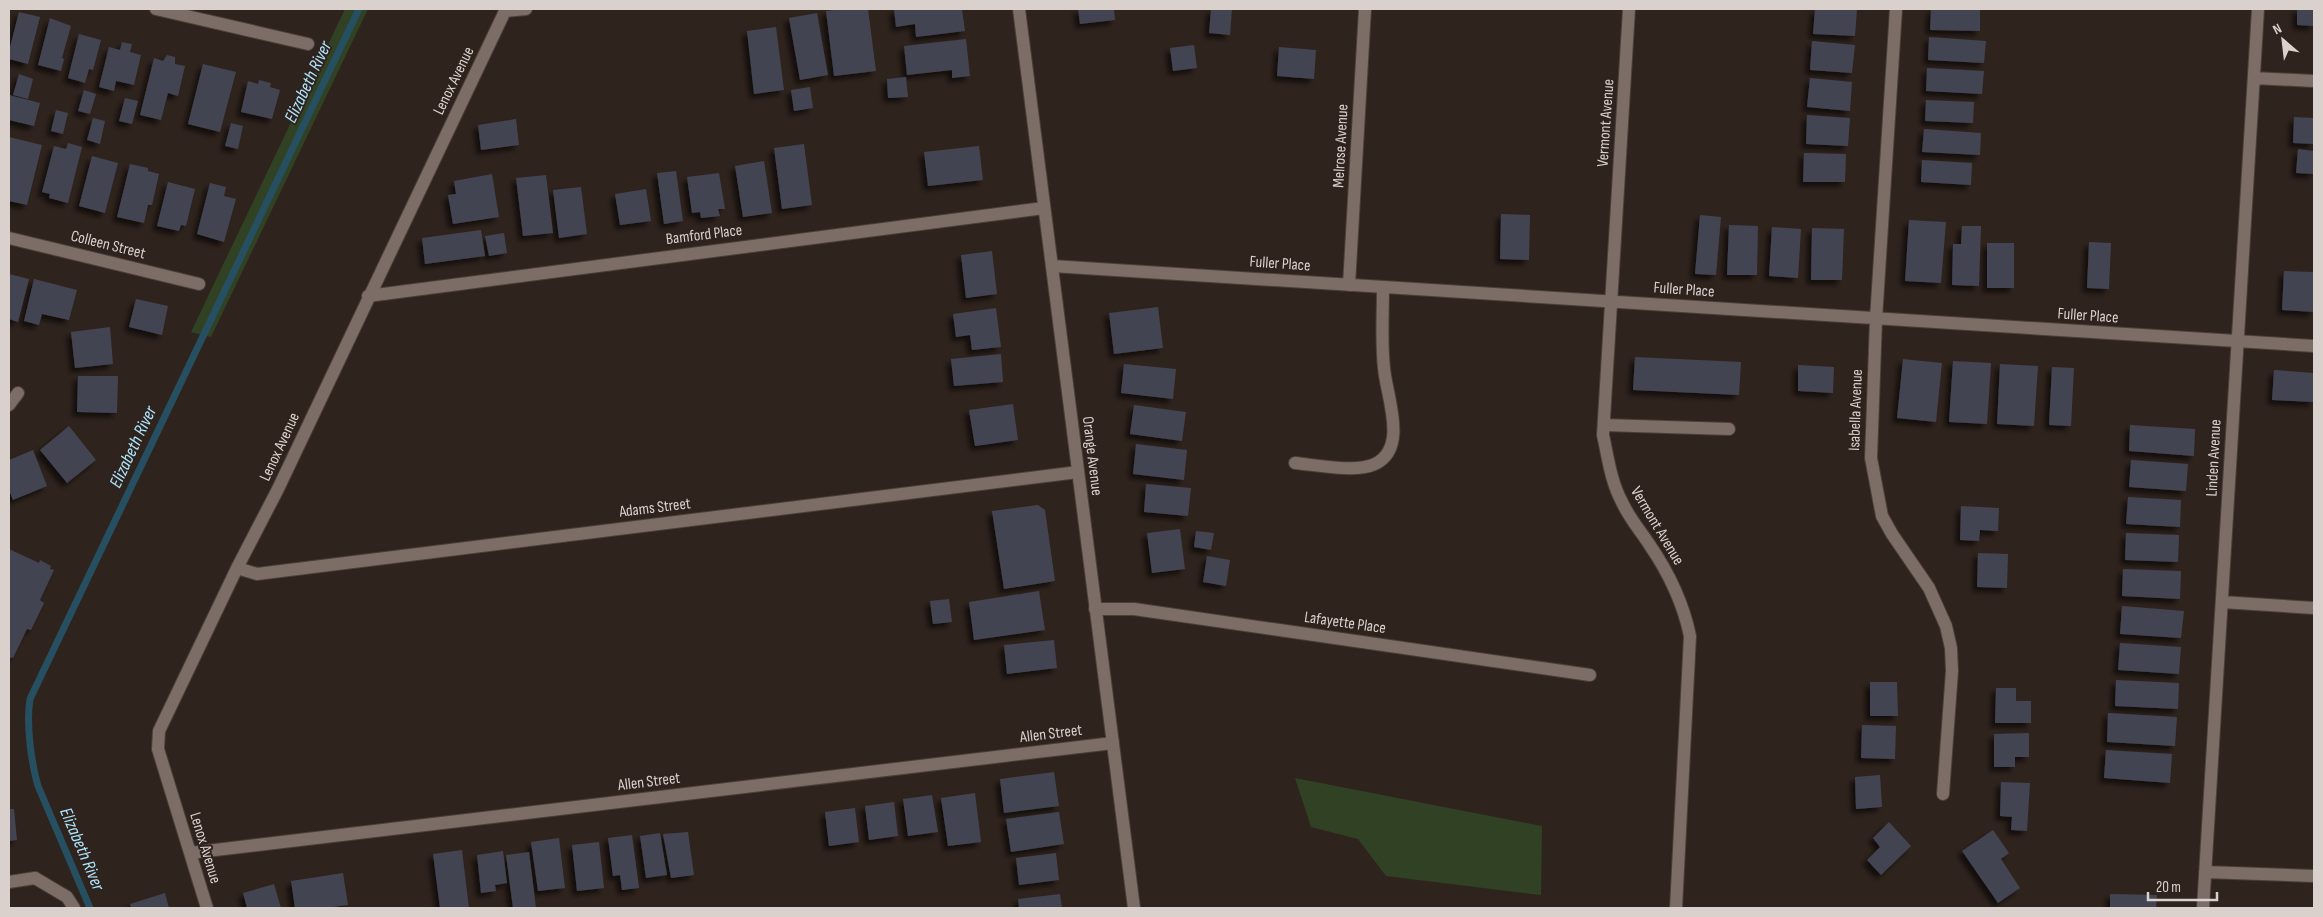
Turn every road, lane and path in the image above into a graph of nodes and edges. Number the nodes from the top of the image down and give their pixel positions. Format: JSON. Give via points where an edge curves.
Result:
{"nodes":[{"id":1,"x":156,"y":9,"type":"edge"},
{"id":2,"x":526,"y":9,"type":"edge"},
{"id":3,"x":1019,"y":9,"type":"edge"},
{"id":4,"x":1365,"y":9,"type":"edge"},
{"id":5,"x":1629,"y":9,"type":"edge"},
{"id":6,"x":1896,"y":9,"type":"edge"},
{"id":7,"x":2258,"y":9,"type":"edge"},
{"id":8,"x":506,"y":10,"type":"edge"},
{"id":9,"x":308,"y":44,"type":"dead end"},
{"id":10,"x":2254,"y":78,"type":"junction"},
{"id":11,"x":2314,"y":81,"type":"edge"},
{"id":12,"x":1044,"y":208,"type":"junction"},
{"id":13,"x":9,"y":238,"type":"edge"},
{"id":14,"x":1052,"y":266,"type":"junction"},
{"id":15,"x":198,"y":284,"type":"dead end"},
{"id":16,"x":1349,"y":285,"type":"junction"},
{"id":17,"x":1383,"y":287,"type":"junction"},
{"id":18,"x":368,"y":296,"type":"junction"},
{"id":19,"x":1611,"y":302,"type":"junction"},
{"id":20,"x":1876,"y":319,"type":"junction"},
{"id":21,"x":2237,"y":341,"type":"junction"},
{"id":22,"x":2314,"y":346,"type":"edge"},
{"id":23,"x":18,"y":393,"type":"dead end"},
{"id":24,"x":9,"y":405,"type":"edge"},
{"id":25,"x":1604,"y":425,"type":"junction"},
{"id":26,"x":1729,"y":429,"type":"dead end"},
{"id":27,"x":1295,"y":463,"type":"dead end"},
{"id":28,"x":1078,"y":472,"type":"junction"},
{"id":29,"x":237,"y":568,"type":"junction"},
{"id":30,"x":2222,"y":602,"type":"junction"},
{"id":31,"x":2314,"y":608,"type":"edge"},
{"id":32,"x":1096,"y":609,"type":"junction"},
{"id":33,"x":1590,"y":675,"type":"dead end"},
{"id":34,"x":1112,"y":743,"type":"junction"},
{"id":35,"x":1944,"y":794,"type":"dead end"},
{"id":36,"x":190,"y":853,"type":"junction"},
{"id":37,"x":2205,"y":872,"type":"junction"},
{"id":38,"x":2314,"y":876,"type":"edge"},
{"id":39,"x":9,"y":882,"type":"edge"},
{"id":40,"x":74,"y":908,"type":"edge"},
{"id":41,"x":207,"y":908,"type":"edge"},
{"id":42,"x":1134,"y":908,"type":"edge"},
{"id":43,"x":1676,"y":908,"type":"edge"},
{"id":44,"x":2203,"y":908,"type":"edge"}],
"edges":[{"from":1,"to":9,"type":"street"},
{"from":2,"to":8,"type":"street"},
{"from":3,"to":12,"type":"street","name":"Orange Avenue"},
{"from":4,"to":16,"type":"street","name":"Melrose Avenue"},
{"from":5,"to":19,"type":"street","name":"Vermont Avenue"},
{"from":6,"to":20,"type":"street","name":"Isabella Avenue"},
{"from":7,"to":10,"type":"street","name":"Linden Avenue"},
{"from":8,"to":18,"type":"street","name":"Lenox Avenue"},
{"from":10,"to":11,"type":"street"},
{"from":10,"to":21,"type":"street","name":"Linden Avenue"},
{"from":12,"to":14,"type":"street","name":"Orange Avenue"},
{"from":12,"to":18,"type":"street","name":"Bamford Place"},
{"from":13,"to":15,"type":"street","name":"Colleen Street"},
{"from":14,"to":16,"type":"street","name":"Fuller Place"},
{"from":14,"to":28,"type":"street","name":"Orange Avenue"},
{"from":16,"to":17,"type":"street","name":"Fuller Place"},
{"from":17,"to":19,"type":"street","name":"Fuller Place"},
{"from":17,"to":27,"type":"street","via":[[1384,368],[1393,416],[1389,452],[1383,460],[1363,469]]},
{"from":18,"to":29,"type":"street","name":"Lenox Avenue","via":[[278,489]]},
{"from":19,"to":20,"type":"street","name":"Fuller Place"},
{"from":19,"to":25,"type":"street","name":"Vermont Avenue"},
{"from":20,"to":21,"type":"street","name":"Fuller Place"},
{"from":20,"to":35,"type":"street","name":"Isabella Avenue","via":[[1870,429],[1876,490],[1882,516],[1939,608],[1951,648]]},
{"from":21,"to":22,"type":"street","name":"Fuller Place"},
{"from":21,"to":30,"type":"street","name":"Linden Avenue"},
{"from":23,"to":24,"type":"street"},
{"from":25,"to":26,"type":"street"},
{"from":25,"to":43,"type":"street","name":"Vermont Avenue","via":[[1603,435],[1612,476],[1621,501],[1664,566],[1685,612],[1690,636]]},
{"from":28,"to":29,"type":"street","name":"Adams Street","via":[[257,574]]},
{"from":28,"to":32,"type":"street","name":"Orange Avenue"},
{"from":29,"to":36,"type":"street","name":"Lenox Avenue","via":[[157,740]]},
{"from":30,"to":31,"type":"street"},
{"from":30,"to":37,"type":"street","name":"Linden Avenue"},
{"from":32,"to":33,"type":"street","name":"Lafayette Place","via":[[1134,609]]},
{"from":32,"to":34,"type":"street","name":"Orange Avenue"},
{"from":34,"to":36,"type":"street","name":"Allen Street"},
{"from":34,"to":42,"type":"street","name":"Orange Avenue"},
{"from":36,"to":41,"type":"street","name":"Lenox Avenue"},
{"from":37,"to":38,"type":"street"},
{"from":37,"to":44,"type":"street","name":"Linden Avenue"},
{"from":39,"to":40,"type":"street","via":[[35,878],[67,898]]}]}
